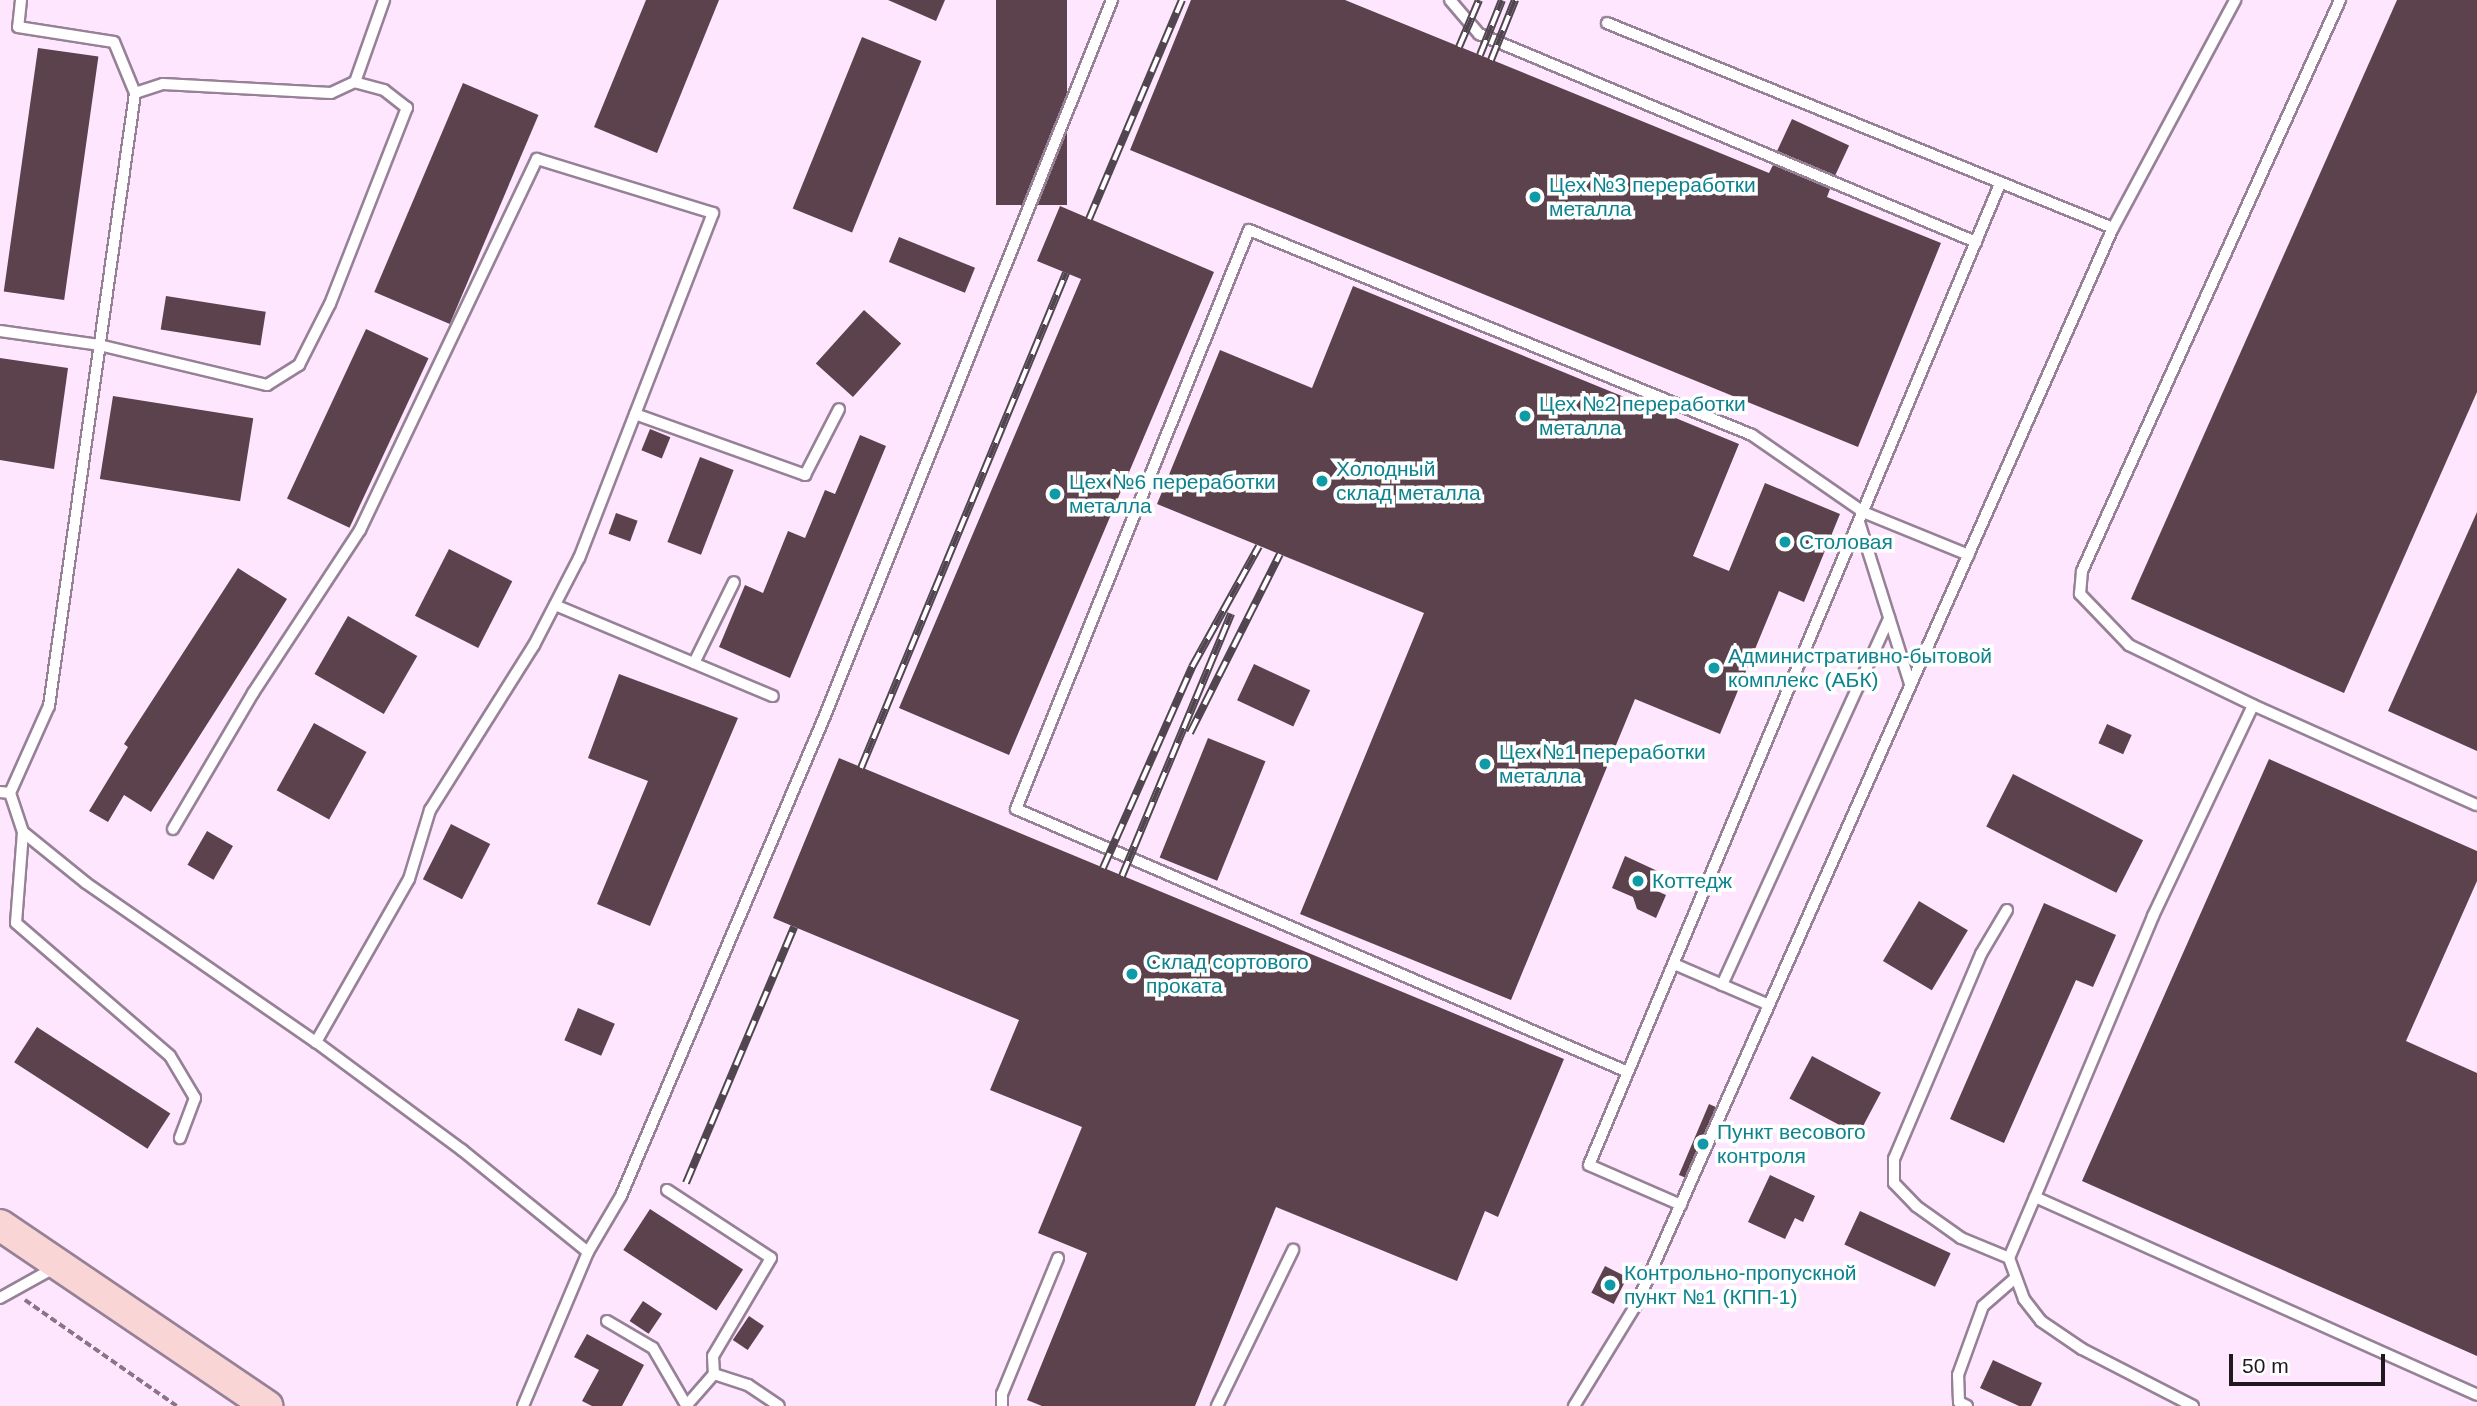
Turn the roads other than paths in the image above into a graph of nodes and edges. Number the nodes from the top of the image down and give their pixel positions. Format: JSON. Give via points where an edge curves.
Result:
{"nodes":[{"id":1,"x":21,"y":0,"type":"edge"},
{"id":2,"x":384,"y":0,"type":"edge"},
{"id":3,"x":1112,"y":0,"type":"edge"},
{"id":4,"x":1450,"y":0,"type":"edge"},
{"id":5,"x":2235,"y":0,"type":"edge"},
{"id":6,"x":2340,"y":0,"type":"edge"},
{"id":7,"x":1607,"y":23,"type":"dead end"},
{"id":8,"x":355,"y":82,"type":"junction"},
{"id":9,"x":135,"y":93,"type":"junction"},
{"id":10,"x":2000,"y":184,"type":"junction"},
{"id":11,"x":2113,"y":228,"type":"junction"},
{"id":12,"x":1976,"y":242,"type":"junction"},
{"id":13,"x":0,"y":331,"type":"edge"},
{"id":14,"x":99,"y":345,"type":"junction"},
{"id":15,"x":839,"y":409,"type":"dead end"},
{"id":16,"x":635,"y":414,"type":"junction"},
{"id":17,"x":1861,"y":517,"type":"junction"},
{"id":18,"x":1969,"y":555,"type":"junction"},
{"id":19,"x":734,"y":582,"type":"dead end"},
{"id":20,"x":555,"y":605,"type":"junction"},
{"id":21,"x":1889,"y":618,"type":"junction"},
{"id":22,"x":694,"y":663,"type":"junction"},
{"id":23,"x":1910,"y":684,"type":"junction"},
{"id":24,"x":773,"y":696,"type":"dead end"},
{"id":25,"x":2253,"y":705,"type":"junction"},
{"id":26,"x":5,"y":793,"type":"edge"},
{"id":27,"x":2477,"y":805,"type":"edge"},
{"id":28,"x":173,"y":829,"type":"dead end"},
{"id":29,"x":23,"y":832,"type":"junction"},
{"id":30,"x":2007,"y":910,"type":"dead end"},
{"id":31,"x":1674,"y":964,"type":"junction"},
{"id":32,"x":1722,"y":985,"type":"junction"},
{"id":33,"x":1769,"y":1005,"type":"junction"},
{"id":34,"x":316,"y":1042,"type":"junction"},
{"id":35,"x":1629,"y":1072,"type":"junction"},
{"id":36,"x":180,"y":1138,"type":"dead end"},
{"id":37,"x":667,"y":1190,"type":"dead end"},
{"id":38,"x":2035,"y":1197,"type":"junction"},
{"id":39,"x":1681,"y":1205,"type":"junction"},
{"id":40,"x":0,"y":1225,"type":"edge"},
{"id":41,"x":1293,"y":1250,"type":"dead end"},
{"id":42,"x":588,"y":1252,"type":"junction"},
{"id":43,"x":1058,"y":1258,"type":"dead end"},
{"id":44,"x":2009,"y":1258,"type":"junction"},
{"id":45,"x":59,"y":1265,"type":"junction"},
{"id":46,"x":2013,"y":1280,"type":"junction"},
{"id":47,"x":0,"y":1298,"type":"edge"},
{"id":48,"x":607,"y":1321,"type":"dead end"},
{"id":49,"x":714,"y":1374,"type":"junction"},
{"id":50,"x":2477,"y":1395,"type":"edge"},
{"id":51,"x":267,"y":1406,"type":"edge"},
{"id":52,"x":523,"y":1406,"type":"edge"},
{"id":53,"x":686,"y":1406,"type":"edge"},
{"id":54,"x":779,"y":1406,"type":"edge"},
{"id":55,"x":1002,"y":1406,"type":"edge"},
{"id":56,"x":1217,"y":1406,"type":"edge"},
{"id":57,"x":1574,"y":1406,"type":"edge"},
{"id":58,"x":1967,"y":1406,"type":"edge"},
{"id":59,"x":2193,"y":1406,"type":"edge"}],
"edges":[{"from":1,"to":9,"type":"lane","via":[[18,27],[114,42]]},
{"from":2,"to":8,"type":"lane"},
{"from":3,"to":42,"type":"lane","via":[[824,718],[621,1196]]},
{"from":4,"to":12,"type":"lane","via":[[1479,34]]},
{"from":5,"to":11,"type":"lane"},
{"from":6,"to":25,"type":"lane","via":[[2082,571],[2080,594],[2129,645]]},
{"from":7,"to":10,"type":"lane"},
{"from":8,"to":9,"type":"lane","via":[[331,93],[163,84]]},
{"from":8,"to":14,"type":"lane","via":[[384,90],[407,108],[330,304],[299,365],[267,385]]},
{"from":9,"to":14,"type":"lane"},
{"from":10,"to":11,"type":"lane"},
{"from":10,"to":12,"type":"lane"},
{"from":11,"to":18,"type":"lane"},
{"from":12,"to":17,"type":"lane"},
{"from":13,"to":14,"type":"lane"},
{"from":14,"to":26,"type":"lane","via":[[48,706]]},
{"from":15,"to":16,"type":"lane","via":[[805,475]]},
{"from":16,"to":20,"type":"lane","via":[[579,558]]},
{"from":16,"to":28,"type":"lane","via":[[713,213],[537,159],[360,530],[281,648]]},
{"from":17,"to":18,"type":"lane"},
{"from":17,"to":21,"type":"lane"},
{"from":17,"to":31,"type":"lane"},
{"from":17,"to":35,"type":"lane","via":[[1752,435],[1249,230],[1016,809]]},
{"from":18,"to":23,"type":"lane"},
{"from":19,"to":22,"type":"lane"},
{"from":20,"to":22,"type":"lane"},
{"from":20,"to":34,"type":"lane","via":[[430,810],[409,879]]},
{"from":21,"to":23,"type":"lane"},
{"from":21,"to":32,"type":"lane"},
{"from":22,"to":24,"type":"lane"},
{"from":23,"to":33,"type":"lane"},
{"from":25,"to":27,"type":"lane"},
{"from":25,"to":38,"type":"lane","via":[[2148,928]]},
{"from":26,"to":29,"type":"lane"},
{"from":29,"to":34,"type":"lane","via":[[86,883]]},
{"from":29,"to":36,"type":"lane","via":[[16,923],[170,1056],[195,1098]]},
{"from":30,"to":44,"type":"lane","via":[[1982,954],[1894,1159],[1894,1183],[1916,1206],[1961,1238]]},
{"from":31,"to":32,"type":"lane"},
{"from":31,"to":35,"type":"lane"},
{"from":32,"to":33,"type":"lane"},
{"from":33,"to":39,"type":"lane"},
{"from":34,"to":42,"type":"lane"},
{"from":35,"to":39,"type":"lane","via":[[1590,1165]]},
{"from":37,"to":49,"type":"lane","via":[[771,1258],[713,1356]]},
{"from":38,"to":44,"type":"lane"},
{"from":38,"to":50,"type":"lane"},
{"from":39,"to":57,"type":"lane","via":[[1637,1303]]},
{"from":40,"to":45,"type":"main road"},
{"from":41,"to":56,"type":"lane"},
{"from":42,"to":52,"type":"lane"},
{"from":43,"to":55,"type":"lane","via":[[1002,1394]]},
{"from":44,"to":46,"type":"lane"},
{"from":45,"to":47,"type":"lane"},
{"from":45,"to":51,"type":"main road"},
{"from":46,"to":58,"type":"lane","via":[[1983,1306],[1958,1376],[1959,1402]]},
{"from":46,"to":59,"type":"lane","via":[[2032,1310],[2051,1328]]},
{"from":48,"to":53,"type":"lane","via":[[653,1348]]},
{"from":49,"to":53,"type":"lane"},
{"from":49,"to":54,"type":"lane","via":[[748,1385]]}]}
